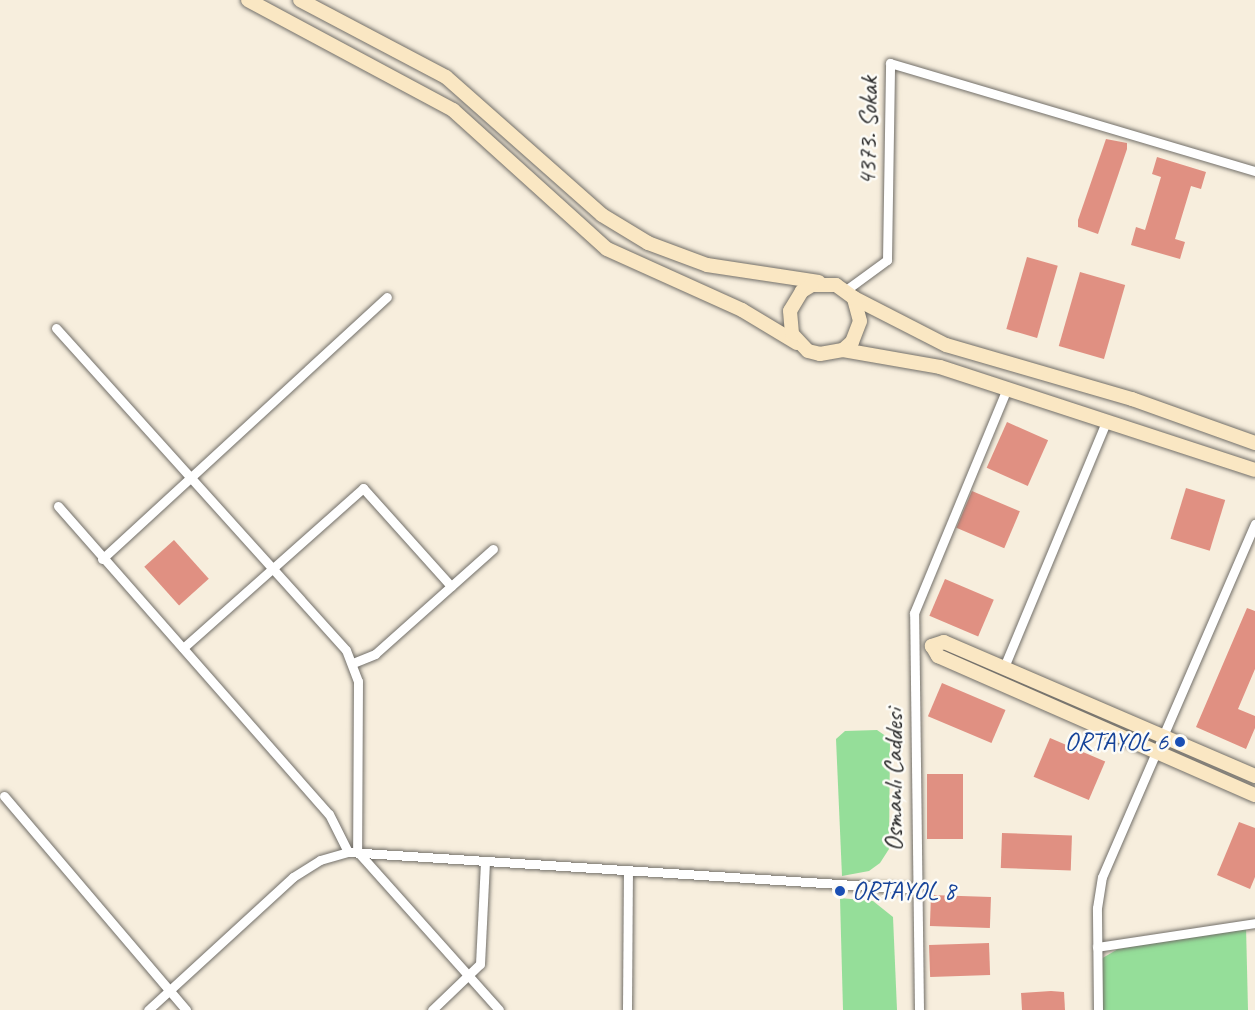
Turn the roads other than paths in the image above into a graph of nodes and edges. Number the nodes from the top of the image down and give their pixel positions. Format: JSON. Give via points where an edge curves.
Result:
{"nodes":[{"id":1,"x":248,"y":0,"type":"edge"},
{"id":2,"x":300,"y":0,"type":"edge"},
{"id":3,"x":1255,"y":171,"type":"edge"},
{"id":4,"x":824,"y":283,"type":"junction"},
{"id":5,"x":850,"y":294,"type":"junction"},
{"id":6,"x":387,"y":297,"type":"dead end"},
{"id":7,"x":56,"y":328,"type":"dead end"},
{"id":8,"x":799,"y":344,"type":"junction"},
{"id":9,"x":843,"y":350,"type":"junction"},
{"id":10,"x":1007,"y":389,"type":"junction"},
{"id":11,"x":1106,"y":422,"type":"junction"},
{"id":12,"x":1255,"y":443,"type":"edge"},
{"id":13,"x":1255,"y":470,"type":"edge"},
{"id":14,"x":191,"y":477,"type":"junction"},
{"id":15,"x":58,"y":506,"type":"dead end"},
{"id":16,"x":1255,"y":524,"type":"edge"},
{"id":17,"x":493,"y":549,"type":"dead end"},
{"id":18,"x":102,"y":558,"type":"junction"},
{"id":19,"x":273,"y":569,"type":"junction"},
{"id":20,"x":452,"y":586,"type":"junction"},
{"id":21,"x":913,"y":642,"type":"junction"},
{"id":22,"x":932,"y":646,"type":"junction"},
{"id":23,"x":183,"y":648,"type":"junction"},
{"id":24,"x":353,"y":663,"type":"junction"},
{"id":25,"x":1004,"y":668,"type":"junction"},
{"id":26,"x":1165,"y":736,"type":"junction"},
{"id":27,"x":1160,"y":752,"type":"junction"},
{"id":28,"x":1255,"y":776,"type":"edge"},
{"id":29,"x":1255,"y":795,"type":"edge"},
{"id":30,"x":4,"y":796,"type":"dead end"},
{"id":31,"x":352,"y":852,"type":"junction"},
{"id":32,"x":485,"y":861,"type":"junction"},
{"id":33,"x":628,"y":871,"type":"junction"},
{"id":34,"x":915,"y":889,"type":"junction"},
{"id":35,"x":1255,"y":923,"type":"edge"},
{"id":36,"x":1097,"y":947,"type":"junction"},
{"id":37,"x":469,"y":977,"type":"junction"},
{"id":38,"x":168,"y":992,"type":"junction"},
{"id":39,"x":148,"y":1010,"type":"edge"},
{"id":40,"x":186,"y":1010,"type":"edge"},
{"id":41,"x":432,"y":1010,"type":"edge"},
{"id":42,"x":499,"y":1010,"type":"edge"},
{"id":43,"x":627,"y":1010,"type":"edge"},
{"id":44,"x":919,"y":1010,"type":"edge"},
{"id":45,"x":1098,"y":1010,"type":"edge"}],
"edges":[{"from":1,"to":8,"type":"street","via":[[453,110],[607,249],[742,310]]},
{"from":2,"to":4,"type":"street","via":[[446,77],[602,215],[648,243],[707,265]]},
{"from":3,"to":5,"type":"street","name":"4373. Sokak","via":[[890,63],[887,260]]},
{"from":4,"to":5,"type":"street"},
{"from":4,"to":8,"type":"street","via":[[802,291],[789,311],[792,334]]},
{"from":5,"to":9,"type":"street","via":[[860,321],[852,342]]},
{"from":5,"to":12,"type":"street","via":[[946,345],[1132,399]]},
{"from":6,"to":14,"type":"street"},
{"from":7,"to":14,"type":"street"},
{"from":8,"to":9,"type":"street","via":[[820,354]]},
{"from":9,"to":10,"type":"street","via":[[940,367]]},
{"from":10,"to":11,"type":"street"},
{"from":10,"to":21,"type":"street","name":"Osmanlı Caddesi","via":[[915,606]]},
{"from":11,"to":13,"type":"street"},
{"from":11,"to":25,"type":"street"},
{"from":14,"to":18,"type":"street"},
{"from":14,"to":19,"type":"street"},
{"from":15,"to":18,"type":"street"},
{"from":16,"to":26,"type":"street"},
{"from":17,"to":20,"type":"street"},
{"from":18,"to":23,"type":"street"},
{"from":19,"to":20,"type":"street","via":[[363,488]]},
{"from":19,"to":23,"type":"street"},
{"from":19,"to":24,"type":"street","via":[[341,644]]},
{"from":20,"to":24,"type":"street","via":[[375,654]]},
{"from":21,"to":22,"type":"street"},
{"from":21,"to":34,"type":"street","name":"Osmanlı Caddesi"},
{"from":22,"to":25,"type":"street","via":[[944,642]]},
{"from":22,"to":27,"type":"street","via":[[938,656]]},
{"from":23,"to":31,"type":"street","via":[[329,814]]},
{"from":24,"to":31,"type":"street","via":[[358,690]]},
{"from":25,"to":26,"type":"street"},
{"from":26,"to":27,"type":"street"},
{"from":26,"to":28,"type":"street"},
{"from":27,"to":29,"type":"street"},
{"from":27,"to":36,"type":"street","via":[[1102,877],[1096,908]]},
{"from":30,"to":38,"type":"street"},
{"from":31,"to":32,"type":"street"},
{"from":31,"to":37,"type":"street"},
{"from":31,"to":38,"type":"street","via":[[320,860],[293,877]]},
{"from":32,"to":33,"type":"street"},
{"from":32,"to":37,"type":"street","via":[[483,955]]},
{"from":33,"to":34,"type":"street"},
{"from":33,"to":43,"type":"street"},
{"from":34,"to":44,"type":"street","name":"Osmanlı Caddesi"},
{"from":35,"to":36,"type":"street"},
{"from":36,"to":45,"type":"street"},
{"from":37,"to":41,"type":"street"},
{"from":37,"to":42,"type":"street"},
{"from":38,"to":39,"type":"street"},
{"from":38,"to":40,"type":"street"}]}
